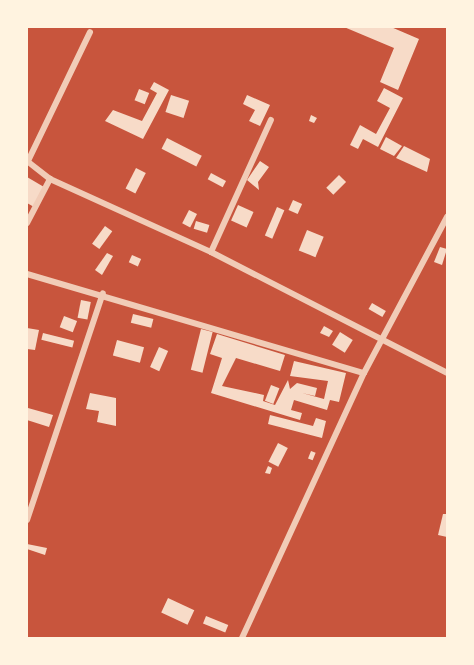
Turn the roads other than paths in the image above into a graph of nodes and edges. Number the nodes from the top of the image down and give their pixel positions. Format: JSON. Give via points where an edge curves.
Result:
{"nodes":[{"id":1,"x":90,"y":32,"type":"dead end"},
{"id":2,"x":271,"y":120,"type":"dead end"},
{"id":3,"x":28,"y":161,"type":"edge"},
{"id":4,"x":50,"y":179,"type":"junction"},
{"id":5,"x":447,"y":216,"type":"edge"},
{"id":6,"x":27,"y":223,"type":"edge"},
{"id":7,"x":212,"y":252,"type":"junction"},
{"id":8,"x":27,"y":274,"type":"edge"},
{"id":9,"x":103,"y":293,"type":"junction"},
{"id":10,"x":380,"y":340,"type":"junction"},
{"id":11,"x":447,"y":372,"type":"edge"},
{"id":12,"x":364,"y":373,"type":"junction"},
{"id":13,"x":27,"y":520,"type":"edge"},
{"id":14,"x":242,"y":638,"type":"edge"}],
"edges":[{"from":1,"to":3,"type":"street"},
{"from":2,"to":7,"type":"street"},
{"from":3,"to":4,"type":"street"},
{"from":4,"to":6,"type":"street"},
{"from":4,"to":7,"type":"street"},
{"from":5,"to":10,"type":"street"},
{"from":7,"to":10,"type":"street"},
{"from":8,"to":9,"type":"street"},
{"from":9,"to":12,"type":"street"},
{"from":9,"to":13,"type":"street"},
{"from":10,"to":11,"type":"street"},
{"from":10,"to":12,"type":"street"},
{"from":12,"to":14,"type":"street"}]}
